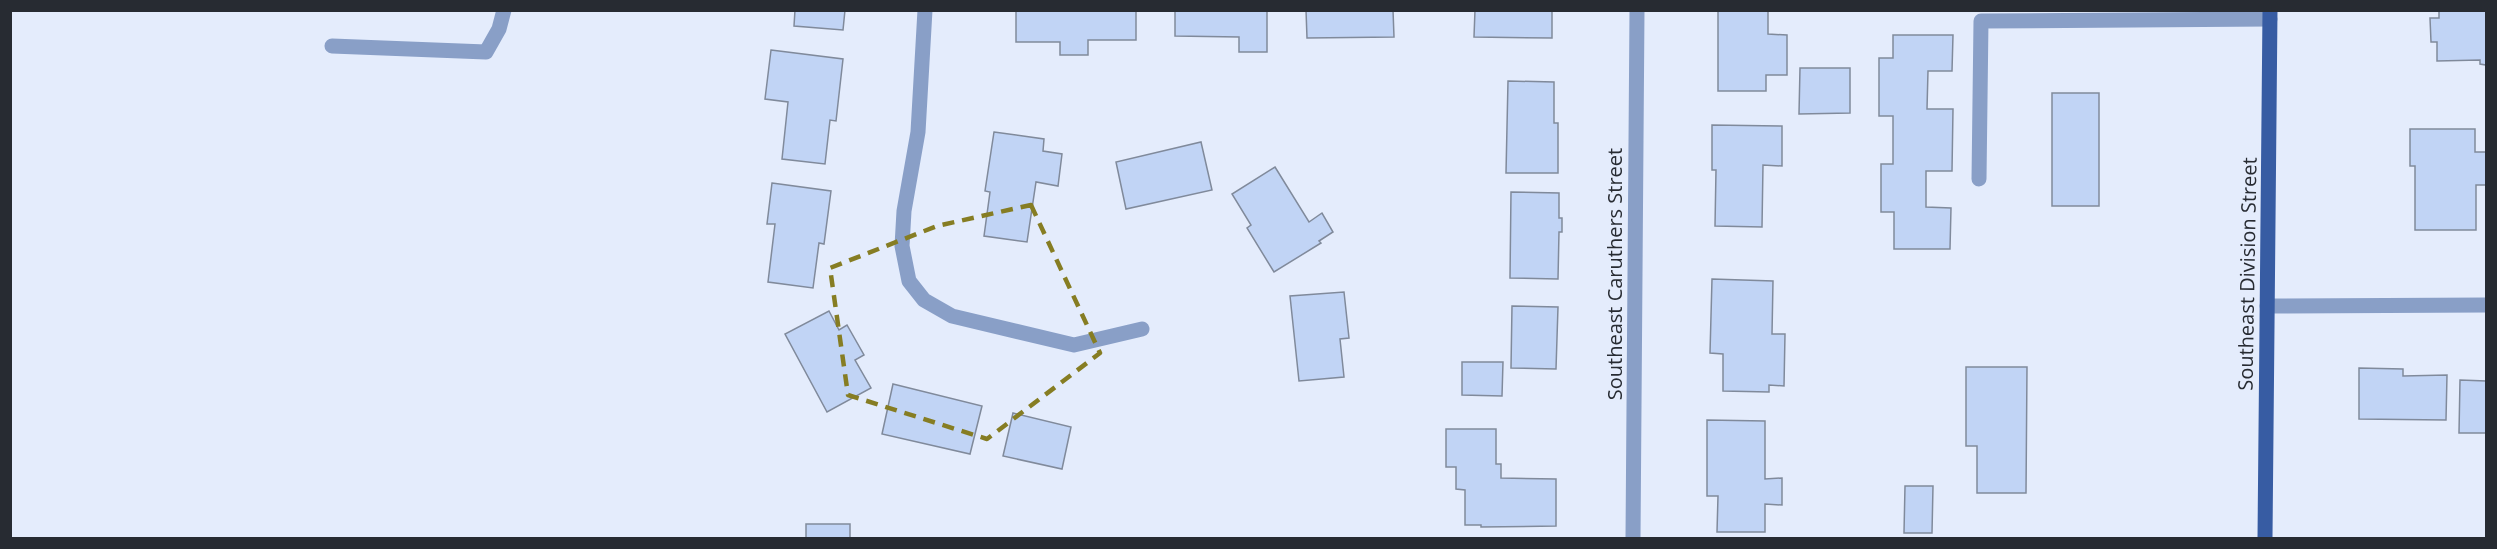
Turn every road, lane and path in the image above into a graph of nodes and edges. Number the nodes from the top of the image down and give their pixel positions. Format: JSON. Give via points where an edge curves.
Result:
{"nodes":[{"id":1,"x":504,"y":10,"type":"edge"},
{"id":2,"x":925,"y":10,"type":"edge"},
{"id":3,"x":1637,"y":10,"type":"edge"},
{"id":4,"x":2270,"y":15,"type":"edge"},
{"id":5,"x":332,"y":46,"type":"dead end"},
{"id":6,"x":1978,"y":179,"type":"dead end"},
{"id":7,"x":2487,"y":305,"type":"edge"},
{"id":8,"x":2267,"y":306,"type":"junction"},
{"id":9,"x":1142,"y":329,"type":"dead end"},
{"id":10,"x":1633,"y":538,"type":"edge"},
{"id":11,"x":2265,"y":538,"type":"edge"}],
"edges":[{"from":1,"to":5,"type":"street","via":[[486,52]]},
{"from":2,"to":9,"type":"street","via":[[918,132],[904,211],[902,246],[909,281],[924,300],[952,316],[1074,345]]},
{"from":3,"to":10,"type":"street","name":"Southeast Caruthers Street"},
{"from":4,"to":6,"type":"street","via":[[1981,21]]},
{"from":4,"to":8,"type":"main road","name":"Southeast Division Street"},
{"from":7,"to":8,"type":"street"},
{"from":8,"to":11,"type":"main road","name":"Southeast Division Street"}]}
